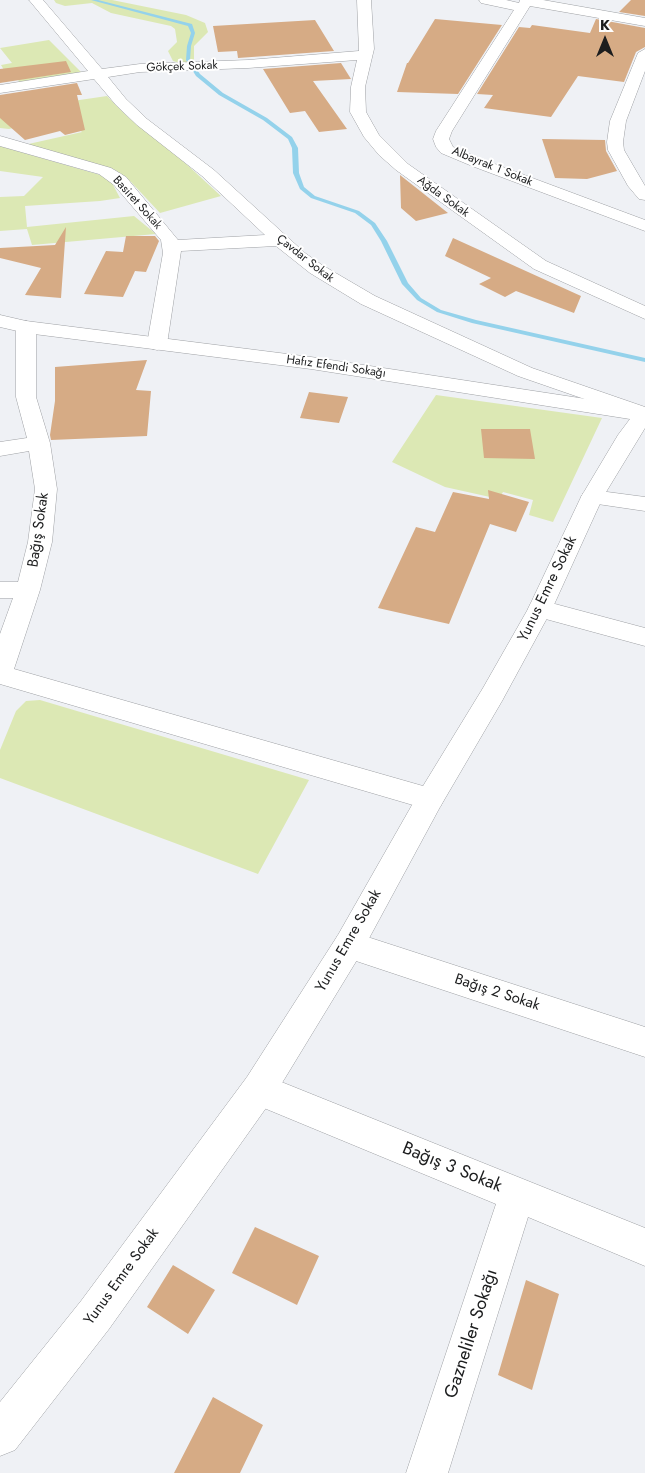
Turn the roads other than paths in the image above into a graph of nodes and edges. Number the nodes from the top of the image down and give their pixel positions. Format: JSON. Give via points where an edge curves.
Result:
{"nodes":[{"id":1,"x":36,"y":0,"type":"edge"},
{"id":2,"x":364,"y":0,"type":"edge"},
{"id":3,"x":486,"y":0,"type":"edge"},
{"id":4,"x":525,"y":3,"type":"edge"},
{"id":5,"x":645,"y":22,"type":"edge"},
{"id":6,"x":645,"y":53,"type":"edge"},
{"id":7,"x":366,"y":55,"type":"junction"},
{"id":8,"x":97,"y":76,"type":"junction"},
{"id":9,"x":0,"y":90,"type":"edge"},
{"id":10,"x":0,"y":142,"type":"edge"},
{"id":11,"x":645,"y":195,"type":"edge"},
{"id":12,"x":645,"y":226,"type":"edge"},
{"id":13,"x":280,"y":240,"type":"junction"},
{"id":14,"x":172,"y":246,"type":"junction"},
{"id":15,"x":645,"y":313,"type":"edge"},
{"id":16,"x":0,"y":321,"type":"edge"},
{"id":17,"x":26,"y":327,"type":"junction"},
{"id":18,"x":157,"y":344,"type":"junction"},
{"id":19,"x":645,"y":414,"type":"edge"},
{"id":20,"x":39,"y":443,"type":"junction"},
{"id":21,"x":0,"y":449,"type":"edge"},
{"id":22,"x":592,"y":497,"type":"junction"},
{"id":23,"x":645,"y":504,"type":"edge"},
{"id":24,"x":0,"y":590,"type":"edge"},
{"id":25,"x":28,"y":590,"type":"junction"},
{"id":26,"x":540,"y":609,"type":"junction"},
{"id":27,"x":645,"y":637,"type":"edge"},
{"id":28,"x":0,"y":671,"type":"edge"},
{"id":29,"x":0,"y":675,"type":"edge"},
{"id":30,"x":430,"y":799,"type":"junction"},
{"id":31,"x":349,"y":945,"type":"junction"},
{"id":32,"x":645,"y":1042,"type":"edge"},
{"id":33,"x":259,"y":1089,"type":"junction"},
{"id":34,"x":517,"y":1194,"type":"junction"},
{"id":35,"x":645,"y":1247,"type":"edge"},
{"id":36,"x":0,"y":1435,"type":"edge"},
{"id":37,"x":427,"y":1473,"type":"edge"}],
"edges":[{"from":1,"to":8,"type":"street","name":"Çavdar Sokak"},
{"from":2,"to":7,"type":"street","name":"Ağda Sokak","via":[[368,34]]},
{"from":3,"to":4,"type":"street"},
{"from":4,"to":5,"type":"street"},
{"from":4,"to":12,"type":"street","name":"Albayrak 1 Sokak","via":[[444,131],[442,144],[447,150],[478,163]]},
{"from":6,"to":11,"type":"street","via":[[618,121],[615,142],[625,168]]},
{"from":7,"to":8,"type":"street","name":"Gökçek Sokak","via":[[160,67]]},
{"from":7,"to":15,"type":"street","name":"Ağda Sokak","via":[[358,87],[358,112],[385,152],[540,265]]},
{"from":8,"to":9,"type":"street","name":"Gökçek Sokak"},
{"from":8,"to":13,"type":"street","name":"Çavdar Sokak","via":[[142,122],[208,174]]},
{"from":10,"to":14,"type":"street","name":"Basiret Sokak","via":[[94,167],[112,176],[120,181]]},
{"from":13,"to":14,"type":"street"},
{"from":13,"to":19,"type":"street","name":"Çavdar Sokak","via":[[316,269],[368,300],[525,372]]},
{"from":14,"to":18,"type":"street","name":"Basiret Sokak"},
{"from":16,"to":17,"type":"street","name":"Hafız Efendi Sokağı"},
{"from":17,"to":18,"type":"street","name":"Hafız Efendi Sokağı"},
{"from":17,"to":20,"type":"street","name":"Bağış Sokak","via":[[26,397]]},
{"from":18,"to":19,"type":"street","name":"Hafız Efendi Sokağı","via":[[321,364]]},
{"from":19,"to":22,"type":"street","name":"Yunus Emre Sokak"},
{"from":20,"to":21,"type":"street"},
{"from":20,"to":25,"type":"street","name":"Bağış Sokak","via":[[46,489],[40,542]]},
{"from":22,"to":23,"type":"street"},
{"from":22,"to":26,"type":"street","name":"Yunus Emre Sokak"},
{"from":24,"to":25,"type":"street"},
{"from":25,"to":28,"type":"street","name":"Bağış Sokak"},
{"from":26,"to":27,"type":"street"},
{"from":26,"to":30,"type":"street","name":"Yunus Emre Sokak"},
{"from":29,"to":30,"type":"street"},
{"from":30,"to":31,"type":"street","name":"Yunus Emre Sokak"},
{"from":31,"to":32,"type":"street","name":"Bağış 2 Sokak"},
{"from":31,"to":33,"type":"street","name":"Yunus Emre Sokak"},
{"from":33,"to":34,"type":"street","name":"Bağış 3 Sokak"},
{"from":33,"to":36,"type":"street","name":"Yunus Emre Sokak","via":[[95,1315]]},
{"from":34,"to":35,"type":"street","name":"Bağış 3 Sokak"},
{"from":34,"to":37,"type":"street","name":"Gazneliler Sokağı"}]}
